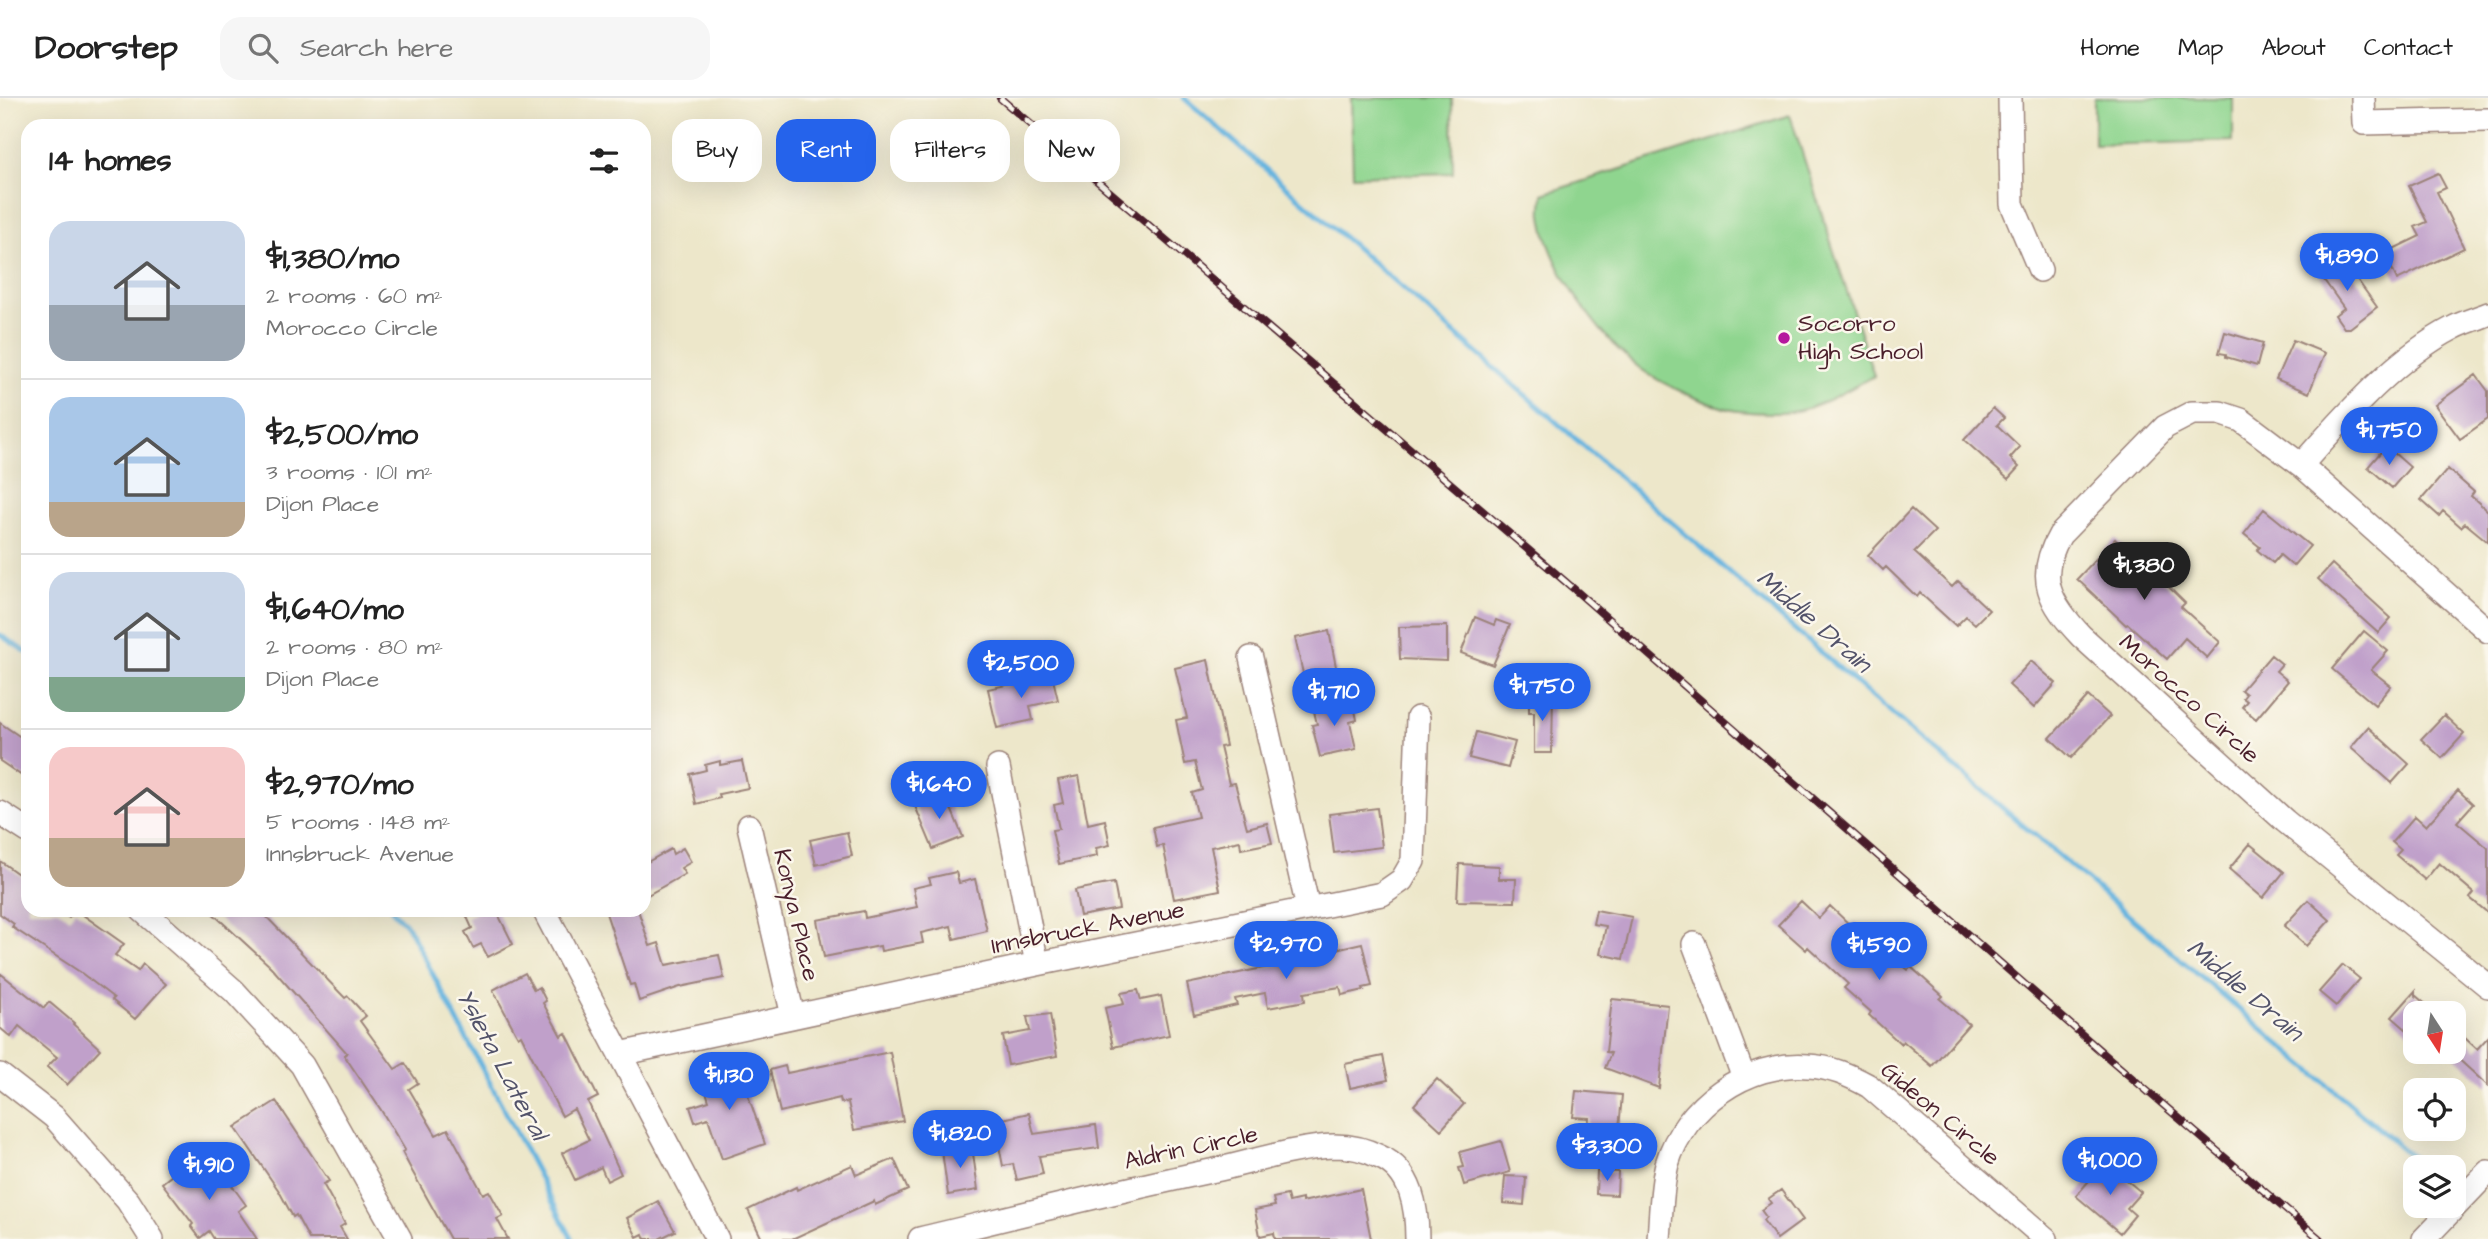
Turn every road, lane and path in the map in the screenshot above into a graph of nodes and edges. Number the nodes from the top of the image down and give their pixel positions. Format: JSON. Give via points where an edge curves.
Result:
{"nodes":[{"id":1,"x":2010,"y":98,"type":"edge"},
{"id":2,"x":2363,"y":98,"type":"edge"},
{"id":3,"x":2488,"y":120,"type":"edge"},
{"id":4,"x":2040,"y":270,"type":"dead end"},
{"id":5,"x":2488,"y":314,"type":"edge"},
{"id":6,"x":2301,"y":465,"type":"junction"},
{"id":7,"x":2488,"y":631,"type":"edge"},
{"id":8,"x":1251,"y":658,"type":"dead end"},
{"id":9,"x":1418,"y":718,"type":"dead end"},
{"id":10,"x":998,"y":766,"type":"dead end"},
{"id":11,"x":0,"y":813,"type":"edge"},
{"id":12,"x":749,"y":825,"type":"dead end"},
{"id":13,"x":21,"y":826,"type":"edge"},
{"id":14,"x":1308,"y":908,"type":"junction"},
{"id":15,"x":150,"y":917,"type":"edge"},
{"id":16,"x":548,"y":917,"type":"edge"},
{"id":17,"x":1694,"y":944,"type":"dead end"},
{"id":18,"x":1037,"y":964,"type":"junction"},
{"id":19,"x":2488,"y":986,"type":"edge"},
{"id":20,"x":793,"y":1016,"type":"junction"},
{"id":21,"x":620,"y":1054,"type":"junction"},
{"id":22,"x":0,"y":1075,"type":"edge"},
{"id":23,"x":1744,"y":1078,"type":"junction"},
{"id":24,"x":2488,"y":1172,"type":"edge"},
{"id":25,"x":152,"y":1239,"type":"edge"},
{"id":26,"x":400,"y":1239,"type":"edge"},
{"id":27,"x":718,"y":1239,"type":"edge"},
{"id":28,"x":920,"y":1239,"type":"edge"},
{"id":29,"x":1417,"y":1239,"type":"edge"},
{"id":30,"x":1659,"y":1239,"type":"edge"},
{"id":31,"x":2046,"y":1239,"type":"edge"},
{"id":32,"x":2424,"y":1239,"type":"edge"}],
"edges":[{"from":1,"to":4,"type":"street","via":[[2012,204]]},
{"from":2,"to":3,"type":"street","via":[[2364,123]]},
{"from":5,"to":6,"type":"street","via":[[2453,328],[2398,366]]},
{"from":6,"to":7,"type":"street","name":"Morocco Circle"},
{"from":6,"to":19,"type":"street","name":"Morocco Circle","via":[[2241,420],[2220,413],[2183,416],[2165,427],[2060,535],[2048,564],[2053,601],[2081,636],[2285,821]]},
{"from":8,"to":14,"type":"street"},
{"from":9,"to":14,"type":"street","name":"Innsbruck Avenue","via":[[1415,847],[1409,872],[1382,894]]},
{"from":10,"to":18,"type":"street"},
{"from":11,"to":13,"type":"street"},
{"from":12,"to":20,"type":"street","name":"Konya Place"},
{"from":14,"to":18,"type":"street","name":"Innsbruck Avenue"},
{"from":15,"to":26,"type":"street","via":[[234,991],[302,1065]]},
{"from":16,"to":21,"type":"street"},
{"from":17,"to":23,"type":"street"},
{"from":18,"to":20,"type":"street","name":"Innsbruck Avenue"},
{"from":20,"to":21,"type":"street","name":"Innsbruck Avenue"},
{"from":21,"to":27,"type":"street"},
{"from":22,"to":25,"type":"street","via":[[54,1117],[128,1201]]},
{"from":23,"to":30,"type":"street","name":"Gideon Circle","via":[[1703,1106],[1679,1135],[1667,1164]]},
{"from":23,"to":31,"type":"street","name":"Gideon Circle","via":[[1804,1065],[1842,1072],[1869,1086]]},
{"from":24,"to":32,"type":"street"},
{"from":28,"to":29,"type":"street","name":"Aldrin Circle","via":[[1332,1146],[1381,1157],[1399,1171],[1413,1199]]}]}
